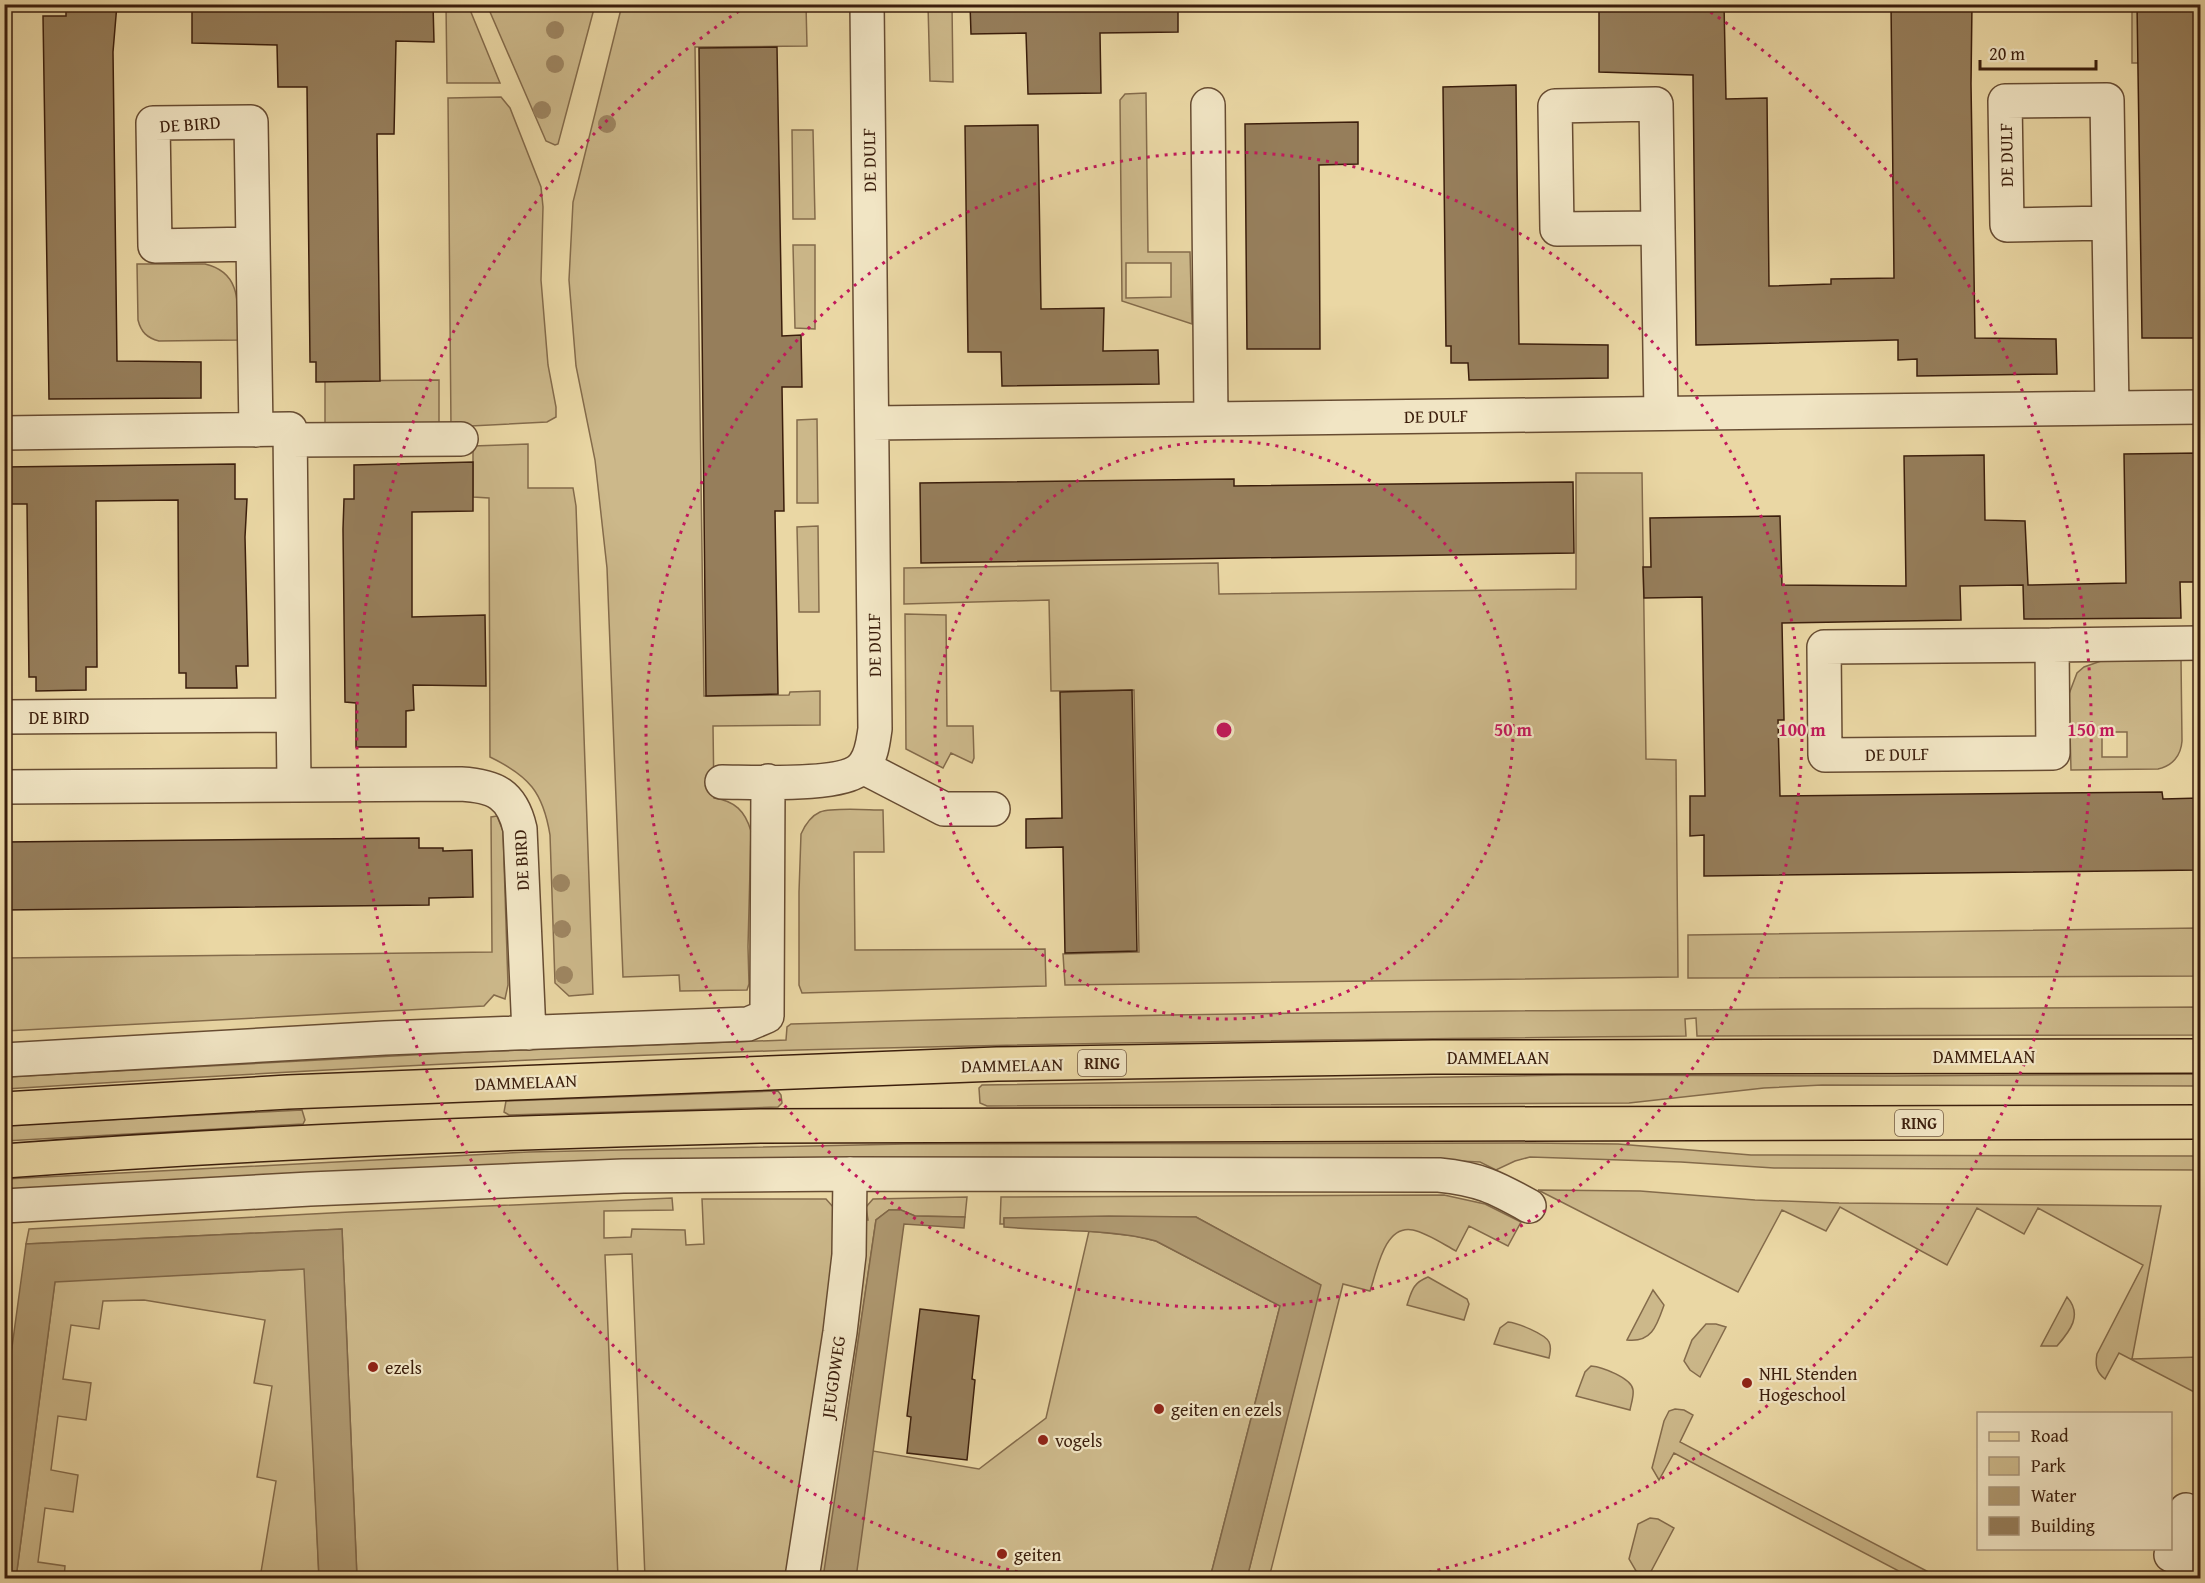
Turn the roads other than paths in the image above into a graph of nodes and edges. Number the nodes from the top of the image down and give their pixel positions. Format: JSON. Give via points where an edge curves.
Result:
{"nodes":[{"id":1,"x":867,"y":4,"type":"edge"},
{"id":2,"x":1208,"y":105,"type":"dead end"},
{"id":3,"x":2109,"y":223,"type":"junction"},
{"id":4,"x":1658,"y":228,"type":"junction"},
{"id":5,"x":253,"y":244,"type":"junction"},
{"id":6,"x":2200,"y":407,"type":"edge"},
{"id":7,"x":2112,"y":408,"type":"junction"},
{"id":8,"x":1661,"y":413,"type":"junction"},
{"id":9,"x":1211,"y":419,"type":"junction"},
{"id":10,"x":872,"y":423,"type":"junction"},
{"id":11,"x":256,"y":430,"type":"junction"},
{"id":12,"x":4,"y":433,"type":"edge"},
{"id":13,"x":461,"y":439,"type":"dead end"},
{"id":14,"x":290,"y":440,"type":"junction"},
{"id":15,"x":2200,"y":643,"type":"edge"},
{"id":16,"x":2052,"y":645,"type":"junction"},
{"id":17,"x":293,"y":715,"type":"junction"},
{"id":18,"x":4,"y":717,"type":"edge"},
{"id":19,"x":863,"y":767,"type":"junction"},
{"id":20,"x":722,"y":782,"type":"dead end"},
{"id":21,"x":768,"y":782,"type":"junction"},
{"id":22,"x":294,"y":785,"type":"junction"},
{"id":23,"x":4,"y":787,"type":"edge"},
{"id":24,"x":993,"y":809,"type":"dead end"},
{"id":25,"x":529,"y":1033,"type":"junction"},
{"id":26,"x":2200,"y":1056,"type":"edge"},
{"id":27,"x":4,"y":1060,"type":"edge"},
{"id":28,"x":4,"y":1109,"type":"edge"},
{"id":29,"x":2200,"y":1122,"type":"edge"},
{"id":30,"x":4,"y":1161,"type":"edge"},
{"id":31,"x":850,"y":1174,"type":"junction"},
{"id":32,"x":4,"y":1206,"type":"edge"},
{"id":33,"x":1529,"y":1206,"type":"dead end"},
{"id":34,"x":2181,"y":1544,"type":"edge"},
{"id":35,"x":2200,"y":1569,"type":"edge"},
{"id":36,"x":802,"y":1578,"type":"edge"}],
"edges":[{"from":1,"to":10,"type":"street","name":"DE DULF"},
{"from":2,"to":9,"type":"street"},
{"from":3,"to":3,"type":"street","name":"DE DULF","via":[[2107,100],[2005,101],[2007,225]]},
{"from":3,"to":7,"type":"street","name":"DE DULF"},
{"from":4,"to":4,"type":"street","via":[[1656,104],[1555,106],[1557,229]]},
{"from":4,"to":8,"type":"street"},
{"from":5,"to":5,"type":"street","name":"DE BIRD","via":[[155,246],[153,123],[251,122]]},
{"from":5,"to":11,"type":"street","name":"DE BIRD"},
{"from":6,"to":7,"type":"street","name":"DE DULF"},
{"from":7,"to":8,"type":"street","name":"DE DULF"},
{"from":8,"to":9,"type":"street","name":"DE DULF"},
{"from":9,"to":10,"type":"street","name":"DE DULF"},
{"from":10,"to":19,"type":"street","name":"DE DULF","via":[[875,729],[872,749]]},
{"from":11,"to":12,"type":"street"},
{"from":11,"to":14,"type":"street","via":[[290,429]]},
{"from":13,"to":14,"type":"street"},
{"from":14,"to":17,"type":"street"},
{"from":15,"to":16,"type":"street","name":"DE DULF"},
{"from":16,"to":16,"type":"street","name":"DE DULF","via":[[2053,753],[1825,755],[1824,647]]},
{"from":17,"to":18,"type":"street","name":"DE BIRD"},
{"from":17,"to":22,"type":"street"},
{"from":19,"to":21,"type":"street","via":[[844,777],[825,780]]},
{"from":19,"to":24,"type":"street","via":[[944,809]]},
{"from":20,"to":21,"type":"street"},
{"from":21,"to":25,"type":"street","via":[[767,1016],[748,1024]]},
{"from":22,"to":23,"type":"street","name":"DE BIRD"},
{"from":22,"to":25,"type":"street","name":"DE BIRD","via":[[461,784],[486,786],[503,796],[517,814],[520,829]]},
{"from":25,"to":27,"type":"street"},
{"from":26,"to":28,"type":"main road","name":"DAMMELAAN","number":"RING","via":[[1433,1057],[1009,1064],[288,1092]]},
{"from":29,"to":30,"type":"main road","number":"RING","via":[[760,1126],[398,1138]]},
{"from":31,"to":32,"type":"street","via":[[623,1176]]},
{"from":31,"to":33,"type":"street","via":[[1439,1175],[1468,1178]]},
{"from":31,"to":36,"type":"street","name":"JEUGDWEG","via":[[849,1255],[840,1332]]},
{"from":34,"to":35,"type":"street"}]}
